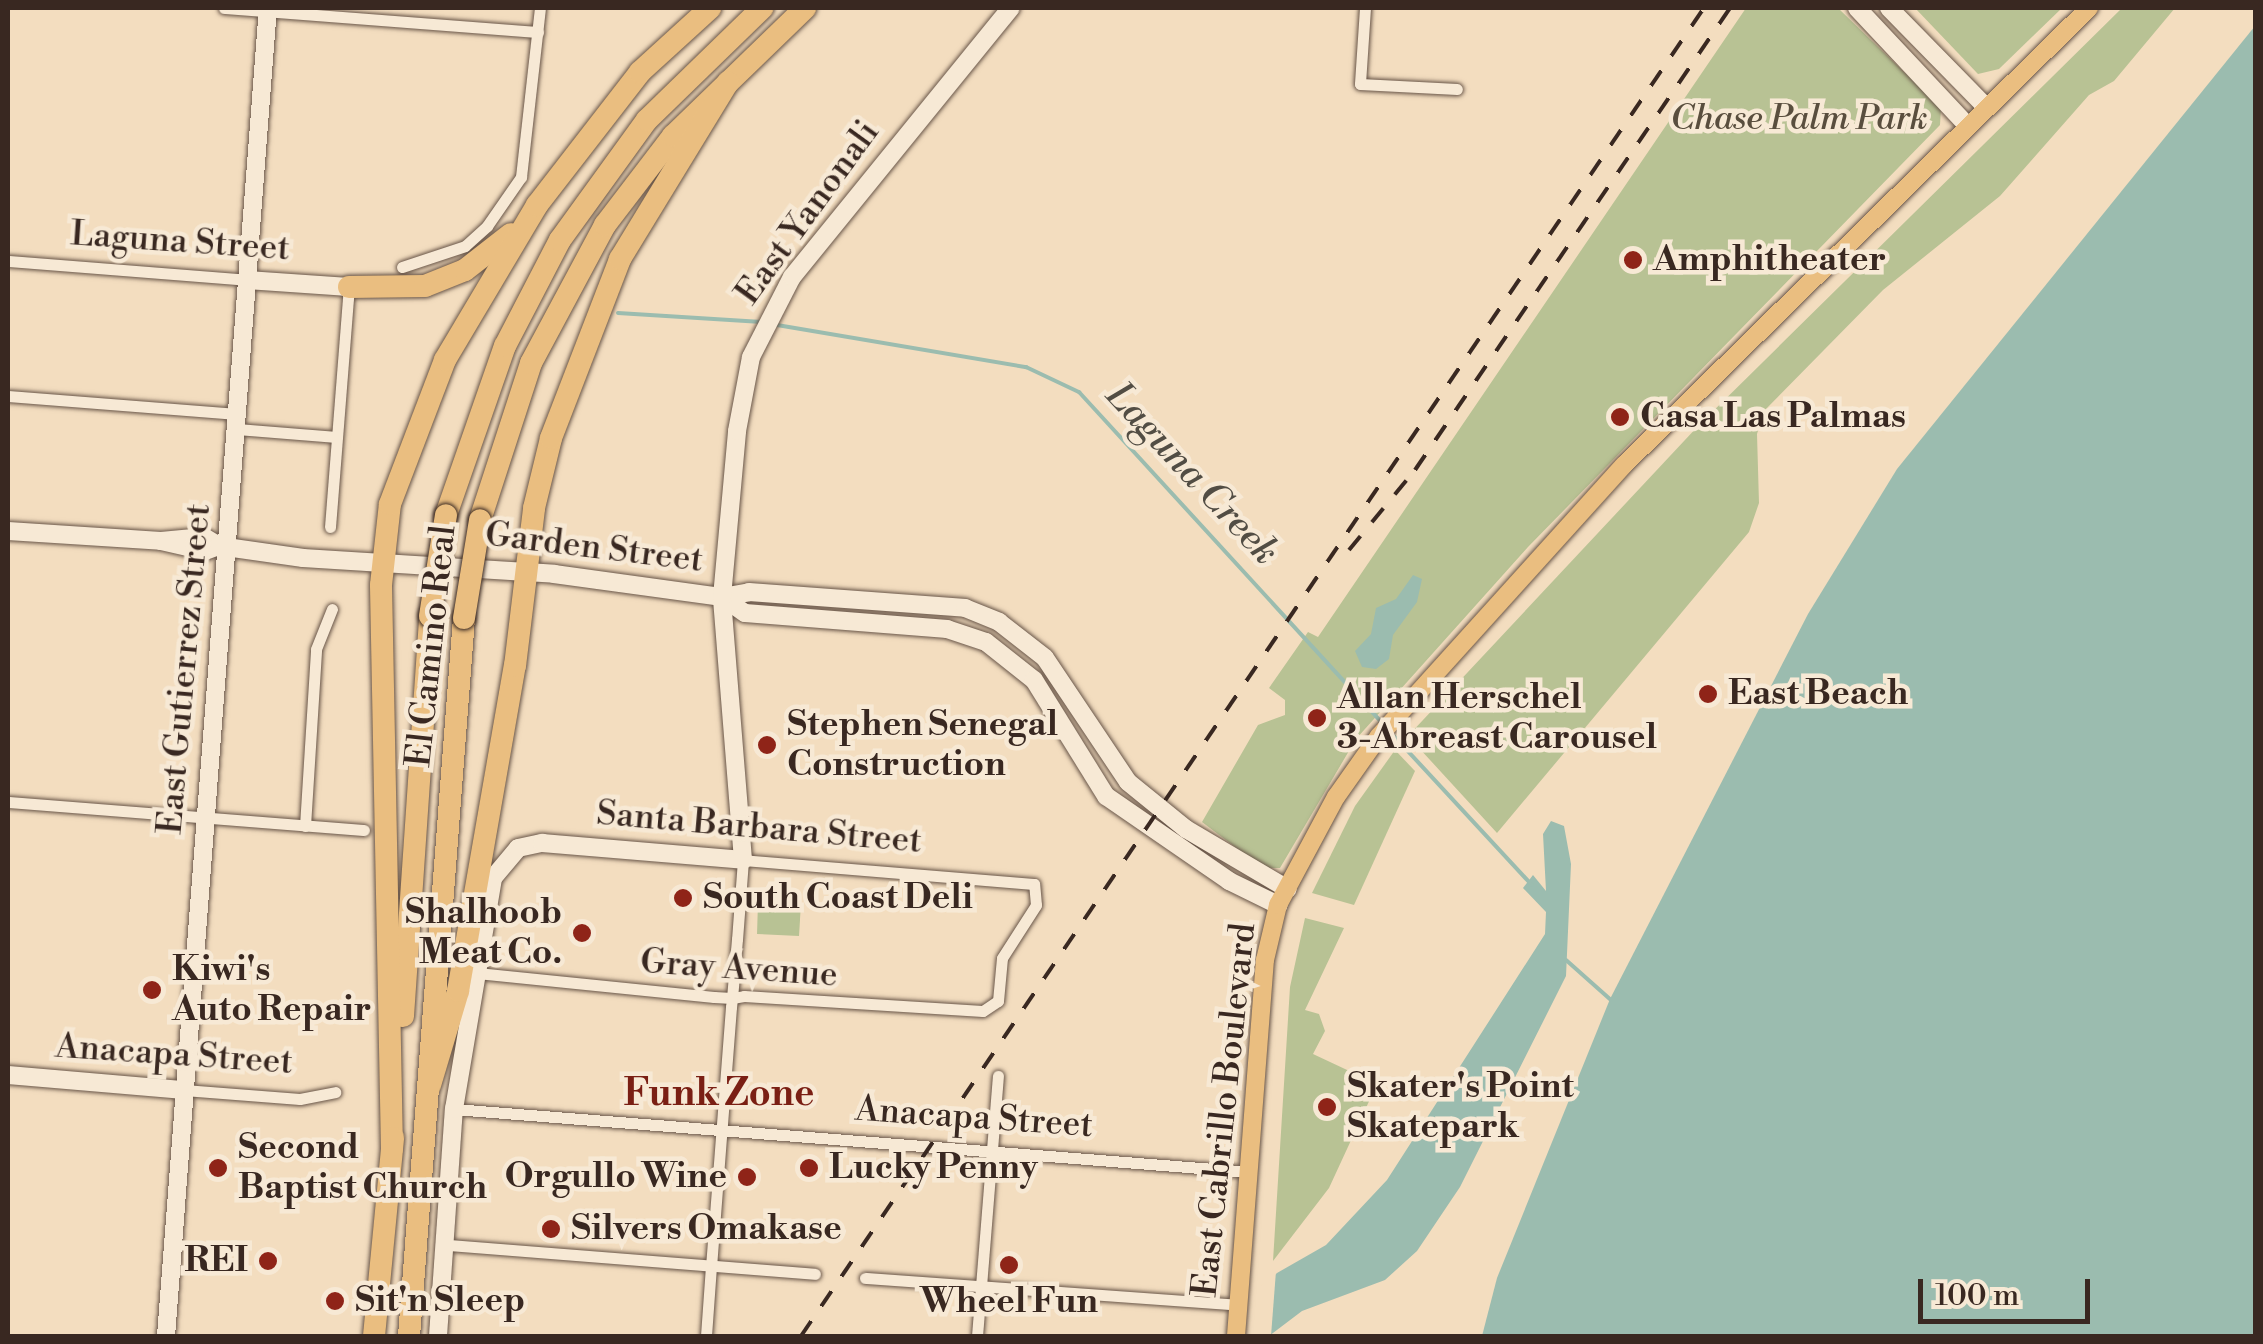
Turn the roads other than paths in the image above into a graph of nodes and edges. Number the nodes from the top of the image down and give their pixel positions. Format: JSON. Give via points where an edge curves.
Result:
{"nodes":[{"id":1,"x":224,"y":8,"type":"edge"},
{"id":2,"x":540,"y":8,"type":"edge"},
{"id":3,"x":710,"y":8,"type":"edge"},
{"id":4,"x":762,"y":8,"type":"edge"},
{"id":5,"x":805,"y":8,"type":"edge"},
{"id":6,"x":1011,"y":8,"type":"edge"},
{"id":7,"x":1365,"y":8,"type":"edge"},
{"id":8,"x":1857,"y":8,"type":"edge"},
{"id":9,"x":1889,"y":8,"type":"edge"},
{"id":10,"x":2089,"y":8,"type":"edge"},
{"id":11,"x":268,"y":10,"type":"edge"},
{"id":12,"x":538,"y":32,"type":"junction"},
{"id":13,"x":728,"y":82,"type":"junction"},
{"id":14,"x":1457,"y":88,"type":"dead end"},
{"id":15,"x":1986,"y":107,"type":"junction"},
{"id":16,"x":1968,"y":125,"type":"junction"},
{"id":17,"x":537,"y":205,"type":"junction"},
{"id":18,"x":8,"y":261,"type":"edge"},
{"id":19,"x":402,"y":267,"type":"dead end"},
{"id":20,"x":247,"y":280,"type":"junction"},
{"id":21,"x":349,"y":287,"type":"junction"},
{"id":22,"x":8,"y":396,"type":"edge"},
{"id":23,"x":237,"y":422,"type":"junction"},
{"id":24,"x":337,"y":436,"type":"junction"},
{"id":25,"x":330,"y":527,"type":"dead end"},
{"id":26,"x":8,"y":531,"type":"edge"},
{"id":27,"x":223,"y":547,"type":"junction"},
{"id":28,"x":383,"y":559,"type":"junction"},
{"id":29,"x":528,"y":571,"type":"junction"},
{"id":30,"x":722,"y":597,"type":"junction"},
{"id":31,"x":332,"y":609,"type":"dead end"},
{"id":32,"x":8,"y":802,"type":"edge"},
{"id":33,"x":205,"y":819,"type":"junction"},
{"id":34,"x":305,"y":826,"type":"junction"},
{"id":35,"x":364,"y":830,"type":"dead end"},
{"id":36,"x":743,"y":860,"type":"junction"},
{"id":37,"x":1283,"y":897,"type":"junction"},
{"id":38,"x":477,"y":973,"type":"junction"},
{"id":39,"x":732,"y":998,"type":"junction"},
{"id":40,"x":994,"y":1004,"type":"joint"},
{"id":41,"x":8,"y":1076,"type":"edge"},
{"id":42,"x":998,"y":1076,"type":"dead end"},
{"id":43,"x":430,"y":1085,"type":"junction"},
{"id":44,"x":184,"y":1090,"type":"junction"},
{"id":45,"x":334,"y":1092,"type":"dead end"},
{"id":46,"x":454,"y":1109,"type":"junction"},
{"id":47,"x":722,"y":1132,"type":"junction"},
{"id":48,"x":392,"y":1149,"type":"junction"},
{"id":49,"x":993,"y":1152,"type":"junction"},
{"id":50,"x":1251,"y":1172,"type":"junction"},
{"id":51,"x":448,"y":1246,"type":"junction"},
{"id":52,"x":711,"y":1266,"type":"junction"},
{"id":53,"x":815,"y":1274,"type":"dead end"},
{"id":54,"x":865,"y":1278,"type":"dead end"},
{"id":55,"x":980,"y":1288,"type":"junction"},
{"id":56,"x":1238,"y":1306,"type":"junction"},
{"id":57,"x":166,"y":1336,"type":"edge"},
{"id":58,"x":374,"y":1336,"type":"edge"},
{"id":59,"x":409,"y":1336,"type":"edge"},
{"id":60,"x":438,"y":1336,"type":"edge"},
{"id":61,"x":706,"y":1336,"type":"edge"},
{"id":62,"x":976,"y":1336,"type":"edge"},
{"id":63,"x":1236,"y":1336,"type":"edge"}],
"edges":[{"from":1,"to":11,"type":"street"},
{"from":2,"to":12,"type":"street"},
{"from":3,"to":17,"type":"highway","via":[[640,72]]},
{"from":4,"to":48,"type":"highway","name":"El Camino Real","bridge":true,"via":[[647,120],[560,240],[500,359],[446,515],[430,616]]},
{"from":5,"to":13,"type":"highway","name":"El Camino Real"},
{"from":6,"to":30,"type":"main road","name":"East Yanonali","via":[[777,301],[758,338],[736,431]]},
{"from":7,"to":14,"type":"street","via":[[1360,84]]},
{"from":8,"to":16,"type":"main road"},
{"from":9,"to":15,"type":"main road"},
{"from":10,"to":15,"type":"main road","name":"East Cabrillo Boulevard"},
{"from":11,"to":12,"type":"street"},
{"from":11,"to":20,"type":"main road","name":"East Gutierrez Street"},
{"from":12,"to":19,"type":"street","via":[[520,177],[488,226],[465,246]]},
{"from":13,"to":29,"type":"highway","via":[[607,286],[551,438]]},
{"from":13,"to":43,"type":"highway","name":"El Camino Real","bridge":true,"via":[[630,188],[570,283],[520,390],[480,520],[464,618]]},
{"from":15,"to":16,"type":"main road","name":"East Cabrillo Boulevard"},
{"from":16,"to":37,"type":"main road","name":"East Cabrillo Boulevard","via":[[1624,464],[1378,736],[1336,797]]},
{"from":17,"to":21,"type":"highway","via":[[496,248],[448,278],[425,286]]},
{"from":17,"to":28,"type":"highway","via":[[421,412],[390,504]]},
{"from":18,"to":20,"type":"street","name":"Laguna Street"},
{"from":20,"to":21,"type":"main road","name":"Laguna Street"},
{"from":20,"to":23,"type":"main road","name":"East Gutierrez Street"},
{"from":21,"to":24,"type":"street"},
{"from":22,"to":23,"type":"street"},
{"from":23,"to":24,"type":"street"},
{"from":23,"to":27,"type":"main road","name":"East Gutierrez Street"},
{"from":24,"to":25,"type":"street"},
{"from":26,"to":27,"type":"main road","name":"Garden Street"},
{"from":27,"to":28,"type":"main road","name":"Garden Street"},
{"from":27,"to":33,"type":"main road","name":"East Gutierrez Street"},
{"from":28,"to":29,"type":"main road","name":"Garden Street"},
{"from":28,"to":48,"type":"highway"},
{"from":29,"to":30,"type":"main road","name":"Garden Street"},
{"from":29,"to":43,"type":"highway","via":[[458,991]]},
{"from":30,"to":36,"type":"main road","name":"East Yanonali"},
{"from":30,"to":37,"type":"main road","name":"Garden Street","via":[[745,613],[947,629],[986,642],[1034,680],[1086,770],[1114,803],[1256,898]]},
{"from":30,"to":37,"type":"main road","name":"Garden Street","via":[[745,592],[922,600],[984,614],[1028,642],[1061,677],[1128,782]]},
{"from":31,"to":34,"type":"street","via":[[316,648]]},
{"from":32,"to":33,"type":"street"},
{"from":33,"to":34,"type":"street"},
{"from":33,"to":44,"type":"main road","name":"East Gutierrez Street"},
{"from":34,"to":35,"type":"street"},
{"from":36,"to":38,"type":"main road","name":"Santa Barbara Street","via":[[542,843],[518,848],[494,878]]},
{"from":36,"to":39,"type":"street"},
{"from":36,"to":40,"type":"street","name":"Santa Barbara Street","via":[[1034,884],[1036,905],[1002,958]]},
{"from":37,"to":50,"type":"main road","name":"East Cabrillo Boulevard","via":[[1265,960]]},
{"from":38,"to":39,"type":"street","name":"Gray Avenue"},
{"from":38,"to":46,"type":"main road"},
{"from":39,"to":40,"type":"street","name":"Gray Avenue","via":[[976,1012]]},
{"from":39,"to":47,"type":"street"},
{"from":41,"to":44,"type":"main road","name":"Anacapa Street"},
{"from":42,"to":49,"type":"street"},
{"from":43,"to":59,"type":"highway","name":"El Camino Real"},
{"from":44,"to":45,"type":"street","name":"Anacapa Street","via":[[300,1100]]},
{"from":44,"to":57,"type":"main road","name":"East Gutierrez Street"},
{"from":46,"to":47,"type":"street","name":"Anacapa Street"},
{"from":46,"to":51,"type":"main road"},
{"from":47,"to":49,"type":"street","name":"Anacapa Street"},
{"from":47,"to":52,"type":"street"},
{"from":48,"to":58,"type":"highway","name":"El Camino Real"},
{"from":49,"to":50,"type":"street","name":"Anacapa Street"},
{"from":49,"to":55,"type":"street"},
{"from":50,"to":56,"type":"main road","name":"East Cabrillo Boulevard"},
{"from":51,"to":52,"type":"street"},
{"from":51,"to":60,"type":"main road"},
{"from":52,"to":53,"type":"street"},
{"from":52,"to":61,"type":"street"},
{"from":54,"to":55,"type":"street"},
{"from":55,"to":56,"type":"street"},
{"from":55,"to":62,"type":"street"},
{"from":56,"to":63,"type":"main road","name":"East Cabrillo Boulevard"}]}
